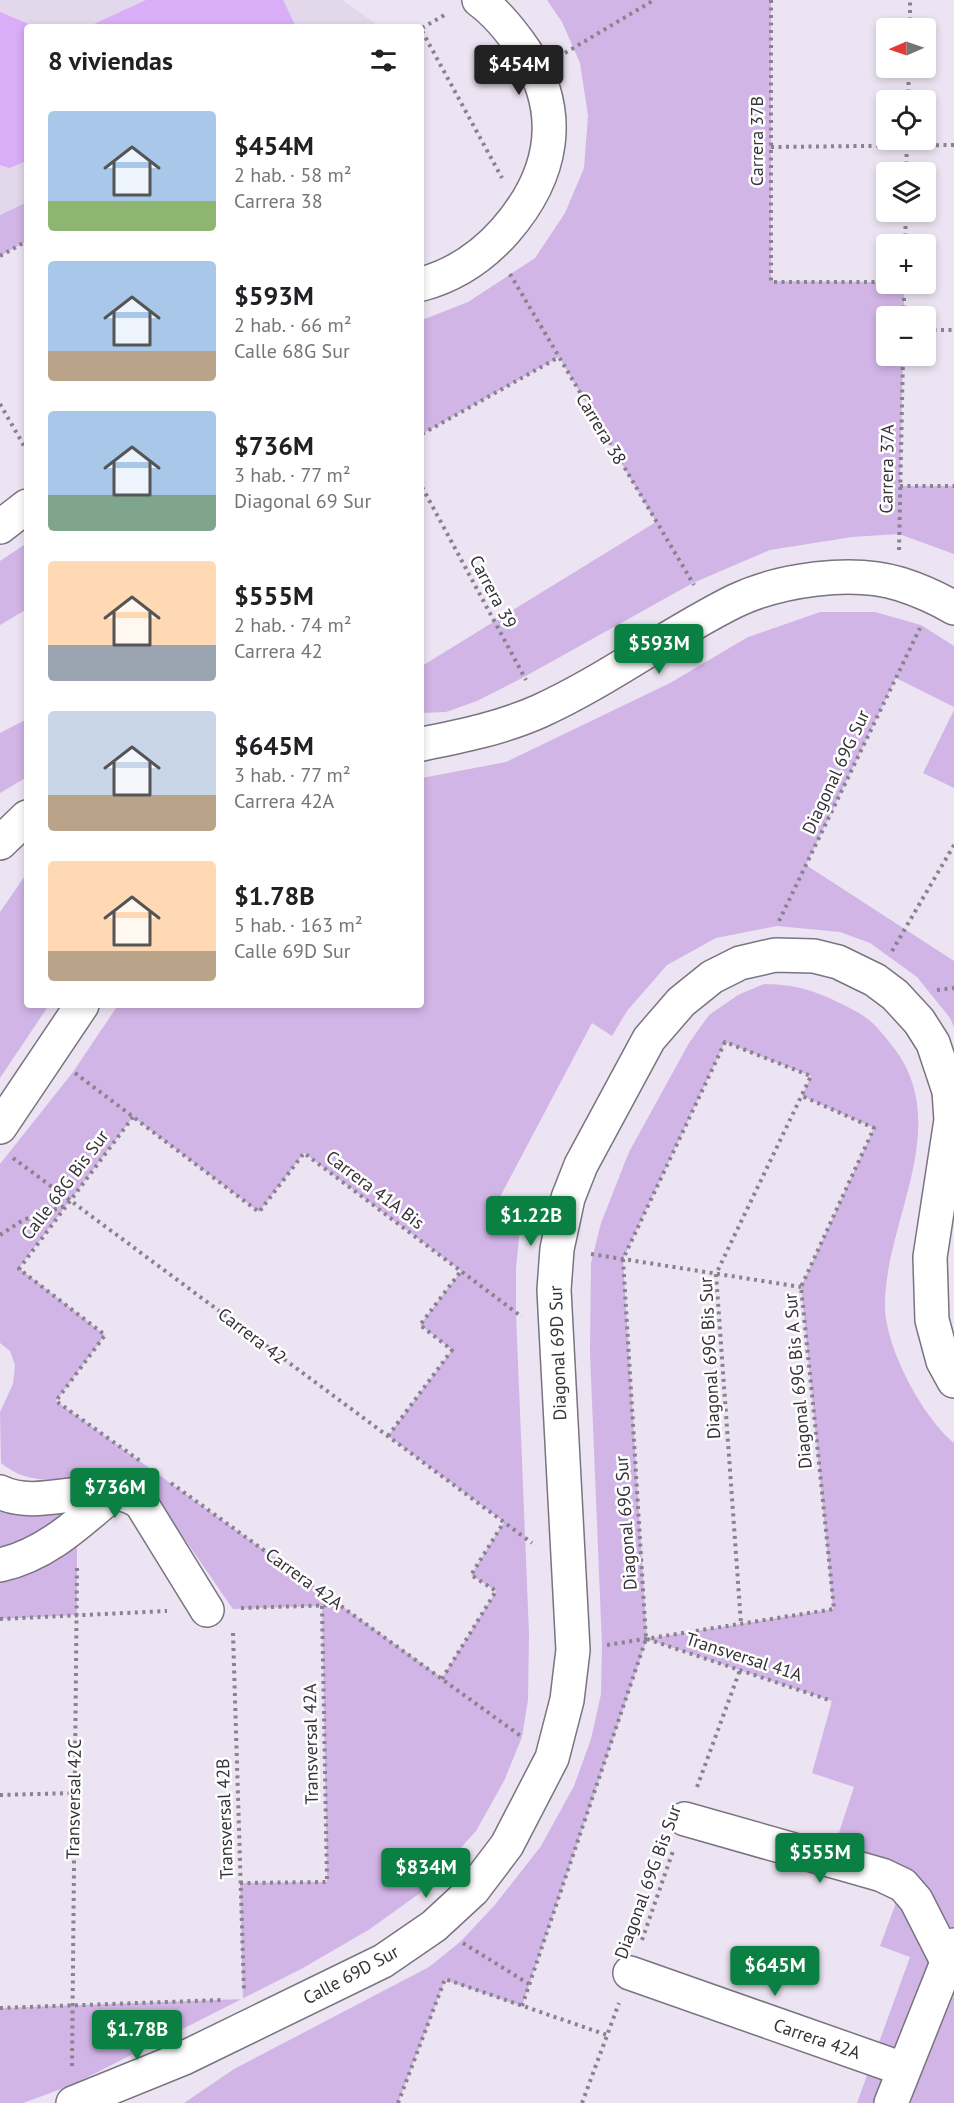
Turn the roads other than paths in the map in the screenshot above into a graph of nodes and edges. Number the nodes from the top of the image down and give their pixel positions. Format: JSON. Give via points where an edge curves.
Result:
{"nodes":[{"id":1,"x":479,"y":0,"type":"edge"},
{"id":2,"x":424,"y":283,"type":"edge"},
{"id":3,"x":24,"y":508,"type":"edge"},
{"id":4,"x":0,"y":527,"type":"edge"},
{"id":5,"x":944,"y":602,"type":"edge"},
{"id":6,"x":424,"y":744,"type":"edge"},
{"id":7,"x":24,"y":820,"type":"edge"},
{"id":8,"x":0,"y":843,"type":"edge"},
{"id":9,"x":80,"y":1008,"type":"edge"},
{"id":10,"x":4,"y":1141,"type":"edge"},
{"id":11,"x":954,"y":1380,"type":"edge"},
{"id":12,"x":0,"y":1492,"type":"edge"},
{"id":13,"x":114,"y":1492,"type":"junction"},
{"id":14,"x":0,"y":1565,"type":"edge"},
{"id":15,"x":207,"y":1610,"type":"dead end"},
{"id":16,"x":573,"y":1650,"type":"joint"},
{"id":17,"x":685,"y":1819,"type":"road end"},
{"id":18,"x":951,"y":1953,"type":"edge"},
{"id":19,"x":630,"y":1973,"type":"road end"},
{"id":20,"x":184,"y":2058,"type":"junction"},
{"id":21,"x":903,"y":2069,"type":"junction"},
{"id":22,"x":73,"y":2088,"type":"edge"},
{"id":23,"x":126,"y":2103,"type":"edge"},
{"id":24,"x":891,"y":2103,"type":"edge"}],
"edges":[{"from":1,"to":2,"type":"street","via":[[517,39],[545,91],[550,120],[547,148],[541,176],[526,205],[492,244],[456,272]]},
{"from":3,"to":4,"type":"street"},
{"from":5,"to":6,"type":"street","via":[[898,583],[850,578],[792,582],[736,600],[613,673],[514,722]]},
{"from":7,"to":8,"type":"street"},
{"from":9,"to":10,"type":"street","via":[[50,1054]]},
{"from":11,"to":16,"type":"street","name":"Diagonal 69D Sur","via":[[943,1361],[932,1320],[930,1257],[951,1120],[949,1091],[933,1043],[895,995],[838,962],[814,956],[775,955],[740,963],[712,977],[681,1002],[649,1039],[581,1165],[568,1198],[556,1249],[556,1343]]},
{"from":12,"to":13,"type":"street","via":[[33,1498]]},
{"from":13,"to":14,"type":"street","via":[[69,1532]]},
{"from":13,"to":15,"type":"street","via":[[132,1496],[141,1503]]},
{"from":16,"to":20,"type":"street","name":"Calle 69D Sur","via":[[567,1700],[552,1758],[507,1845],[473,1890],[434,1926],[383,1961],[244,2014]]},
{"from":17,"to":18,"type":"street","via":[[882,1875],[903,1885]]},
{"from":18,"to":21,"type":"street"},
{"from":19,"to":21,"type":"street","name":"Carrera 42A"},
{"from":20,"to":22,"type":"street","name":"Calle 69D Sur"},
{"from":20,"to":23,"type":"street"},
{"from":21,"to":24,"type":"street"}]}
